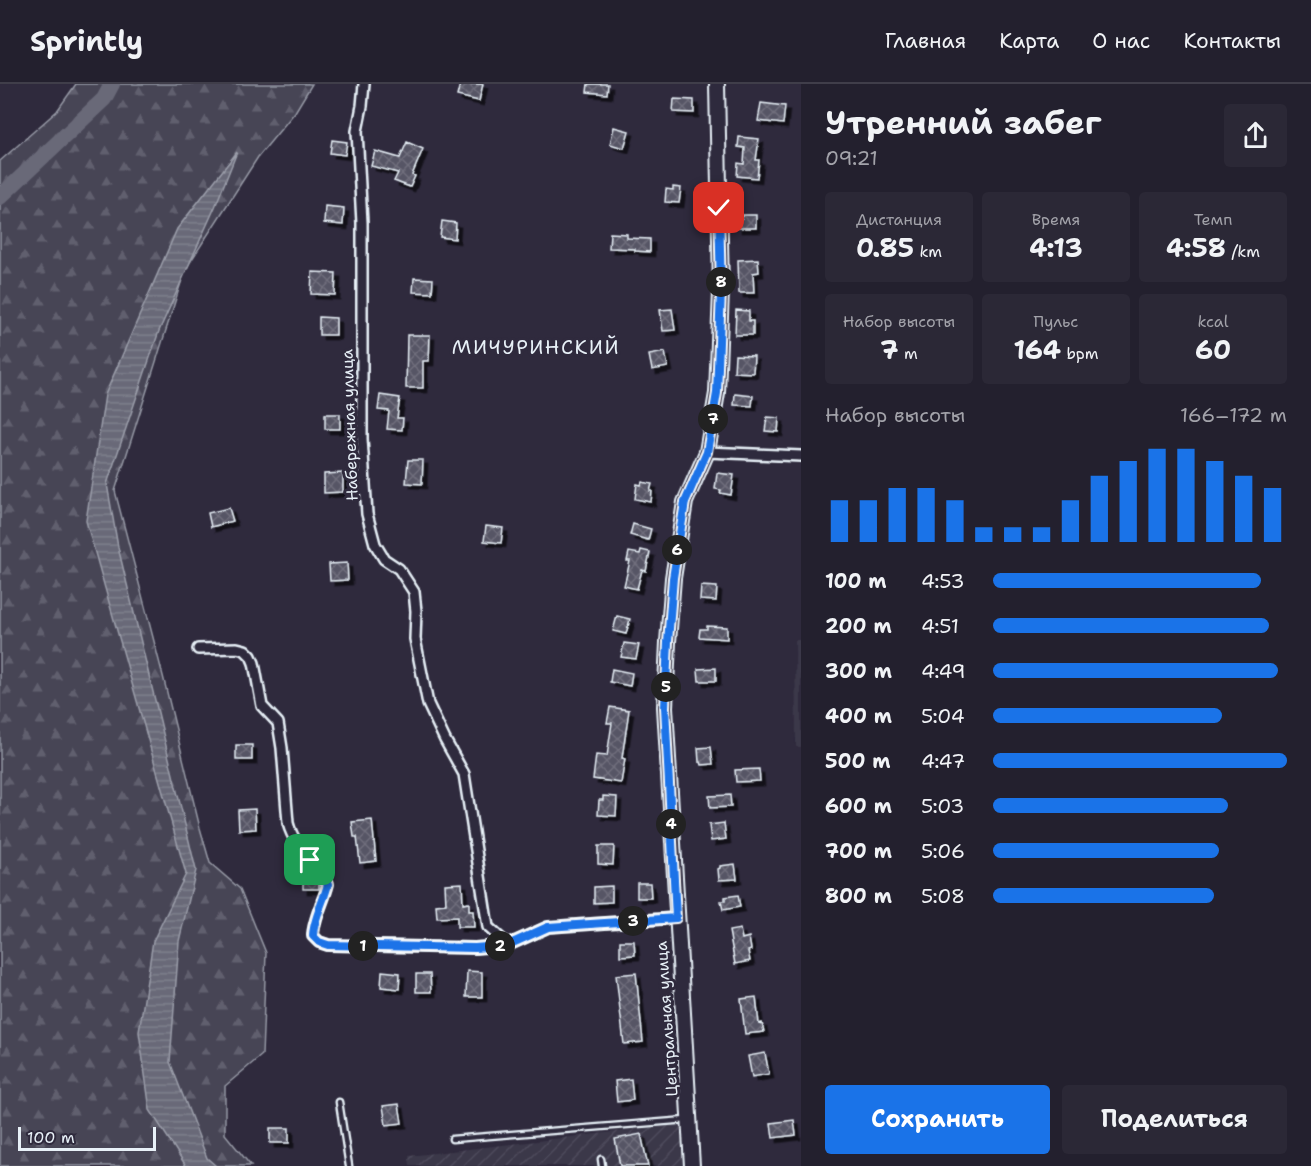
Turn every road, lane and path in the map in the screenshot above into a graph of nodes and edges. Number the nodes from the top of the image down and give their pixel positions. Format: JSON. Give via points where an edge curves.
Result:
{"nodes":[{"id":1,"x":364,"y":84,"type":"edge"},
{"id":2,"x":717,"y":84,"type":"edge"},
{"id":3,"x":707,"y":452,"type":"junction"},
{"id":4,"x":801,"y":456,"type":"edge"},
{"id":5,"x":198,"y":649,"type":"dead end"},
{"id":6,"x":676,"y":918,"type":"junction"},
{"id":7,"x":508,"y":945,"type":"junction"},
{"id":8,"x":339,"y":1102,"type":"dead end"},
{"id":9,"x":690,"y":1120,"type":"junction"},
{"id":10,"x":453,"y":1139,"type":"dead end"},
{"id":11,"x":601,"y":1159,"type":"dead end"},
{"id":12,"x":349,"y":1166,"type":"edge"},
{"id":13,"x":602,"y":1166,"type":"edge"},
{"id":14,"x":692,"y":1166,"type":"edge"}],
"edges":[{"from":1,"to":7,"type":"street","name":"Набережная улица","via":[[357,131],[362,222],[362,439],[367,514],[384,560],[399,569],[414,592],[415,639],[428,704],[464,774],[488,927]]},
{"from":2,"to":3,"type":"street","name":"Центральная улица","via":[[720,303],[717,393]]},
{"from":3,"to":4,"type":"street"},
{"from":3,"to":6,"type":"street","name":"Центральная улица","via":[[685,502],[668,642],[665,707]]},
{"from":5,"to":7,"type":"street","via":[[237,648],[245,650],[254,663],[262,706],[278,723],[291,834],[328,884],[313,927],[313,936],[319,942],[475,948]]},
{"from":6,"to":7,"type":"street","via":[[548,927]]},
{"from":6,"to":9,"type":"street","name":"Центральная улица"},
{"from":8,"to":12,"type":"lane"},
{"from":9,"to":10,"type":"lane"},
{"from":9,"to":14,"type":"street","name":"Центральная улица"},
{"from":11,"to":13,"type":"lane"}]}
